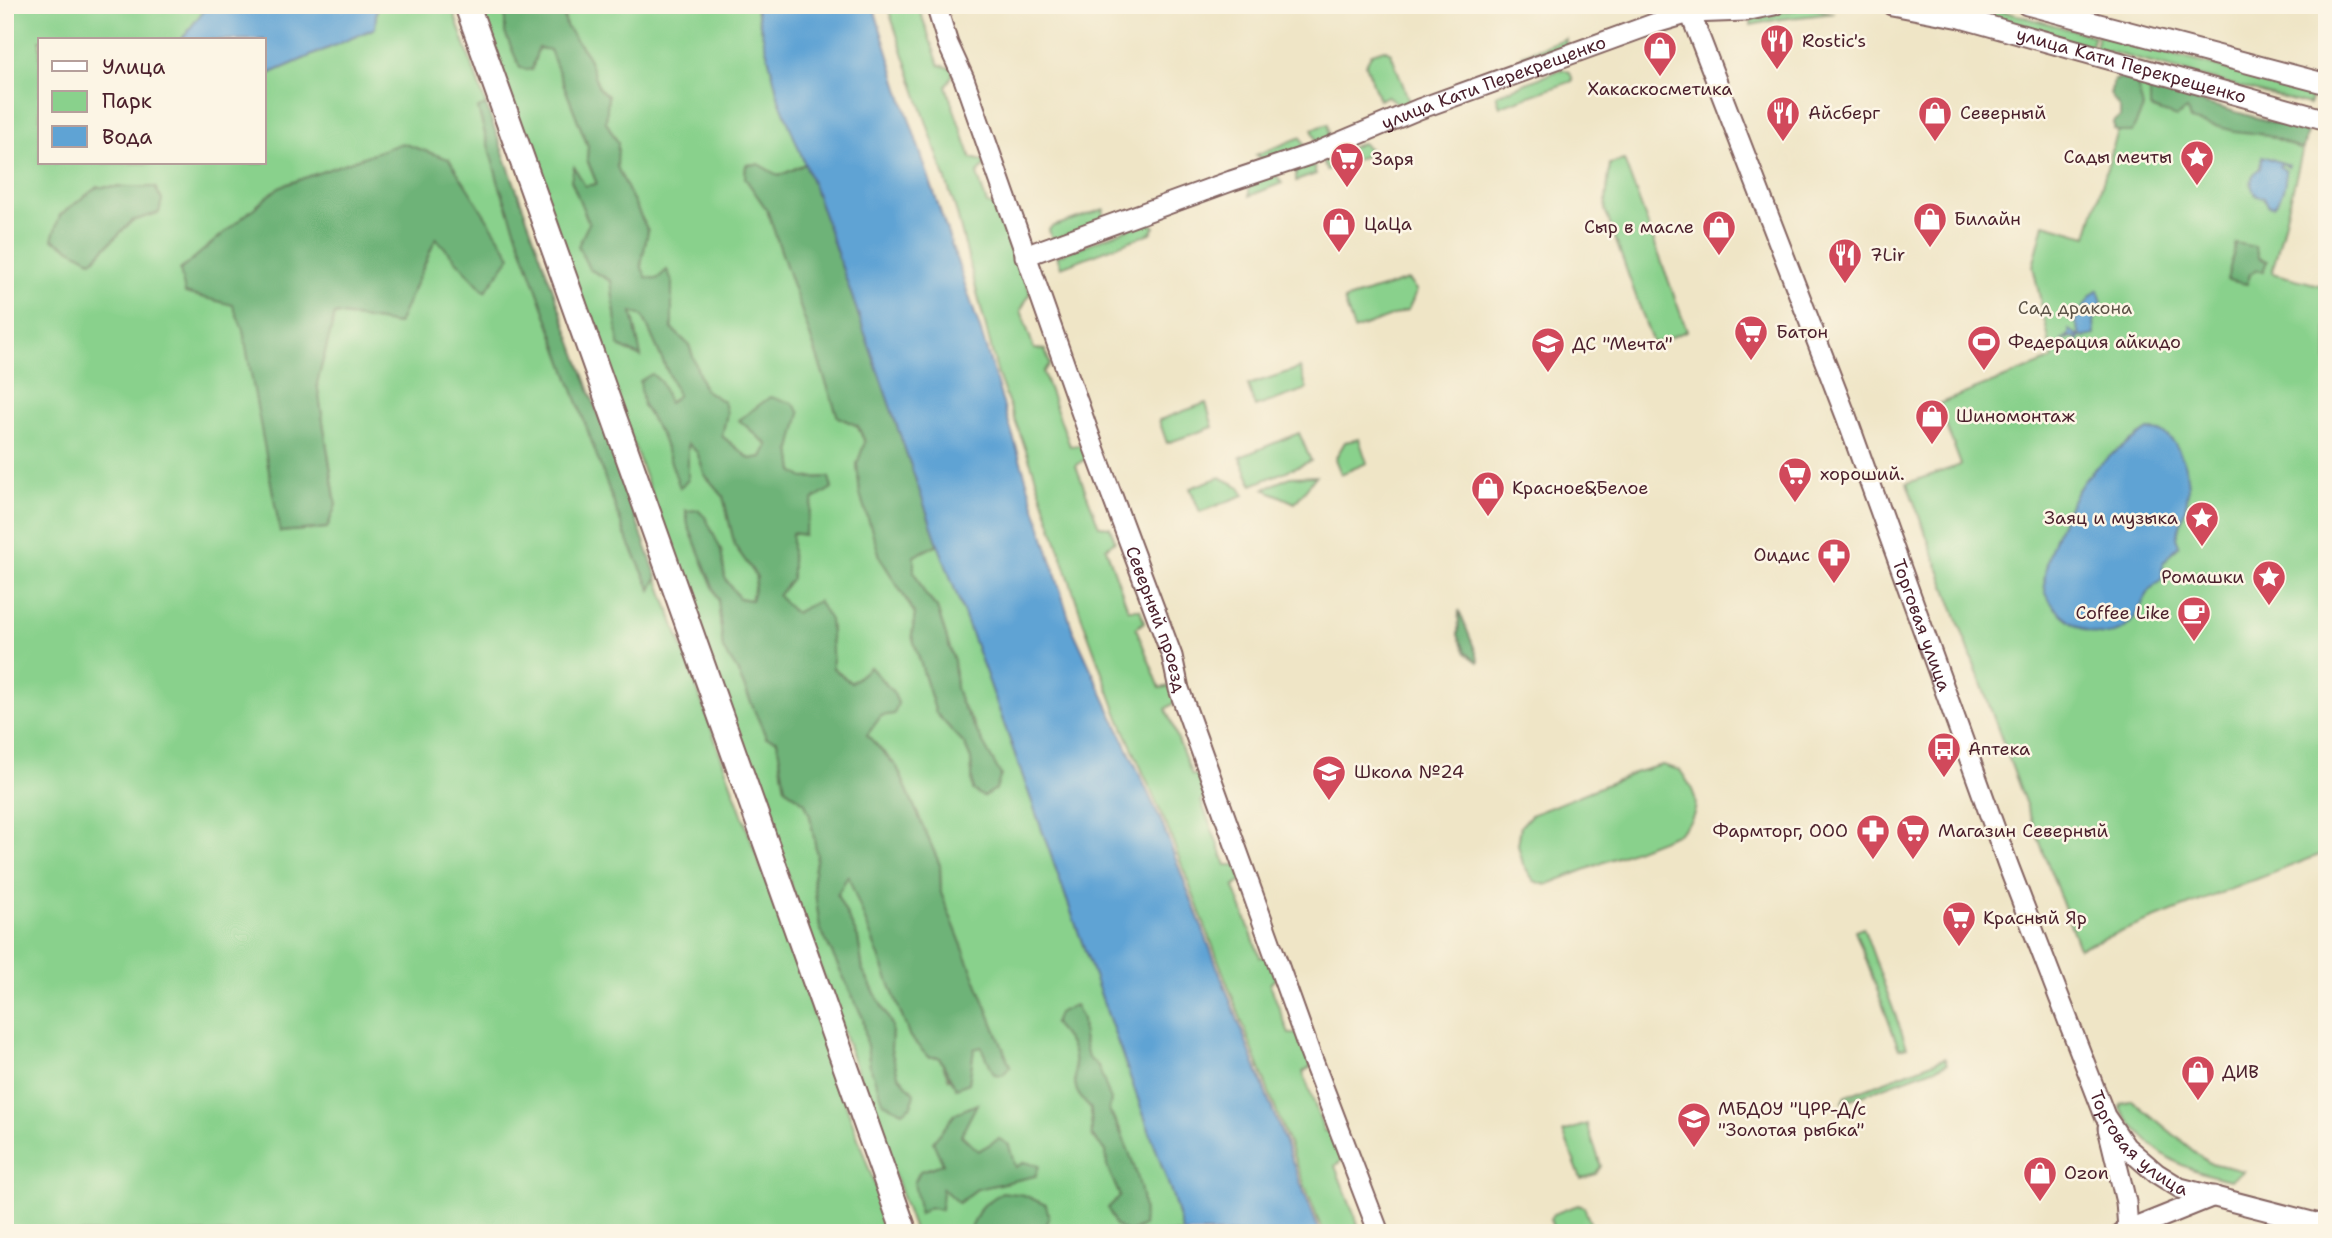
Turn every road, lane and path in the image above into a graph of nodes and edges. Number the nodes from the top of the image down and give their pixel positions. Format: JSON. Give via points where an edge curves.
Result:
{"nodes":[{"id":1,"x":467,"y":5,"type":"edge"},
{"id":2,"x":936,"y":5,"type":"edge"},
{"id":3,"x":1774,"y":5,"type":"edge"},
{"id":4,"x":1892,"y":5,"type":"edge"},
{"id":5,"x":2027,"y":5,"type":"edge"},
{"id":6,"x":1694,"y":8,"type":"edge"},
{"id":7,"x":2327,"y":84,"type":"edge"},
{"id":8,"x":2327,"y":120,"type":"edge"},
{"id":9,"x":1026,"y":256,"type":"junction"},
{"id":10,"x":2105,"y":1116,"type":"junction"},
{"id":11,"x":2180,"y":1188,"type":"junction"},
{"id":12,"x":2214,"y":1196,"type":"junction"},
{"id":13,"x":2170,"y":1212,"type":"junction"},
{"id":14,"x":2327,"y":1226,"type":"edge"},
{"id":15,"x":2125,"y":1231,"type":"edge"},
{"id":16,"x":905,"y":1233,"type":"edge"},
{"id":17,"x":1379,"y":1233,"type":"edge"}],
"edges":[{"from":1,"to":16,"type":"main road"},
{"from":2,"to":9,"type":"street","name":"Северный проезд"},
{"from":3,"to":6,"type":"street","name":"улица Кати Перекрещенко","via":[[1745,11]]},
{"from":4,"to":8,"type":"street","name":"улица Кати Перекрещенко","via":[[1961,18]]},
{"from":5,"to":7,"type":"street","name":"улица Кати Перекрещенко"},
{"from":6,"to":9,"type":"street","name":"улица Кати Перекрещенко","via":[[1432,104],[1312,154]]},
{"from":6,"to":10,"type":"street","name":"Торговая улица","via":[[2008,865]]},
{"from":9,"to":17,"type":"street","name":"Северный проезд","via":[[1310,1053]]},
{"from":10,"to":11,"type":"street","name":"Торговая улица","via":[[2126,1147]]},
{"from":10,"to":15,"type":"street","via":[[2126,1202]]},
{"from":11,"to":12,"type":"street","name":"Торговая улица"},
{"from":11,"to":13,"type":"street","via":[[2179,1200]]},
{"from":11,"to":15,"type":"street"},
{"from":12,"to":13,"type":"street"},
{"from":12,"to":14,"type":"street","name":"Торговая улица"},
{"from":13,"to":15,"type":"street"}]}
